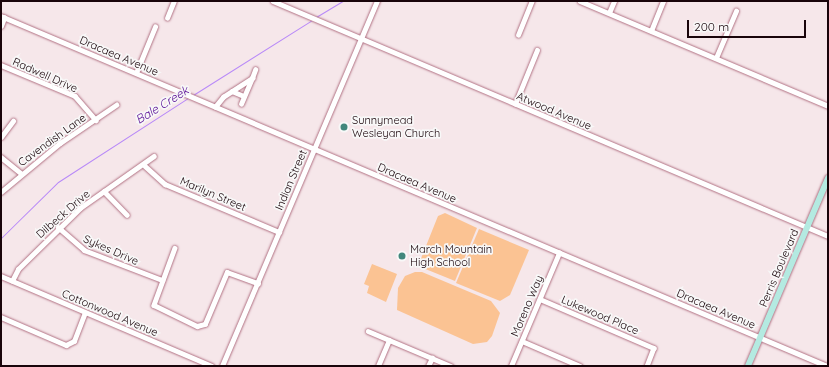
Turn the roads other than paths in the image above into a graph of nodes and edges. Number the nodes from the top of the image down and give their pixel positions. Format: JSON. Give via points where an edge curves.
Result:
{"nodes":[{"id":1,"x":174,"y":1,"type":"edge"},
{"id":2,"x":273,"y":1,"type":"edge"},
{"id":3,"x":532,"y":1,"type":"edge"},
{"id":4,"x":580,"y":1,"type":"edge"},
{"id":5,"x":614,"y":1,"type":"edge"},
{"id":6,"x":663,"y":1,"type":"edge"},
{"id":7,"x":376,"y":3,"type":"edge"},
{"id":8,"x":736,"y":11,"type":"dead end"},
{"id":9,"x":608,"y":13,"type":"junction"},
{"id":10,"x":3,"y":17,"type":"edge"},
{"id":11,"x":167,"y":18,"type":"dead end"},
{"id":12,"x":1,"y":26,"type":"edge"},
{"id":13,"x":155,"y":27,"type":"dead end"},
{"id":14,"x":650,"y":31,"type":"junction"},
{"id":15,"x":518,"y":35,"type":"dead end"},
{"id":16,"x":361,"y":38,"type":"junction"},
{"id":17,"x":537,"y":50,"type":"dead end"},
{"id":18,"x":716,"y":58,"type":"junction"},
{"id":19,"x":1,"y":65,"type":"edge"},
{"id":20,"x":256,"y":70,"type":"dead end"},
{"id":21,"x":136,"y":73,"type":"junction"},
{"id":22,"x":252,"y":78,"type":"junction"},
{"id":23,"x":232,"y":91,"type":"junction"},
{"id":24,"x":244,"y":96,"type":"junction"},
{"id":25,"x":241,"y":104,"type":"dead end"},
{"id":26,"x":515,"y":104,"type":"junction"},
{"id":27,"x":116,"y":105,"type":"dead end"},
{"id":28,"x":828,"y":106,"type":"edge"},
{"id":29,"x":215,"y":108,"type":"junction"},
{"id":30,"x":96,"y":120,"type":"junction"},
{"id":31,"x":13,"y":121,"type":"dead end"},
{"id":32,"x":1,"y":137,"type":"edge"},
{"id":33,"x":314,"y":149,"type":"junction"},
{"id":34,"x":154,"y":156,"type":"dead end"},
{"id":35,"x":1,"y":157,"type":"edge"},
{"id":36,"x":144,"y":166,"type":"junction"},
{"id":37,"x":21,"y":173,"type":"junction"},
{"id":38,"x":828,"y":178,"type":"edge"},
{"id":39,"x":104,"y":191,"type":"junction"},
{"id":40,"x":1,"y":192,"type":"edge"},
{"id":41,"x":127,"y":216,"type":"dead end"},
{"id":42,"x":58,"y":227,"type":"junction"},
{"id":43,"x":807,"y":228,"type":"junction"},
{"id":44,"x":279,"y":232,"type":"junction"},
{"id":45,"x":828,"y":236,"type":"edge"},
{"id":46,"x":175,"y":248,"type":"dead end"},
{"id":47,"x":559,"y":253,"type":"junction"},
{"id":48,"x":1,"y":276,"type":"edge"},
{"id":49,"x":162,"y":280,"type":"junction"},
{"id":50,"x":12,"y":281,"type":"junction"},
{"id":51,"x":258,"y":283,"type":"junction"},
{"id":52,"x":540,"y":299,"type":"junction"},
{"id":53,"x":85,"y":313,"type":"junction"},
{"id":54,"x":1,"y":317,"type":"edge"},
{"id":55,"x":368,"y":331,"type":"dead end"},
{"id":56,"x":760,"y":338,"type":"junction"},
{"id":57,"x":389,"y":340,"type":"junction"},
{"id":58,"x":522,"y":341,"type":"junction"},
{"id":59,"x":432,"y":358,"type":"junction"},
{"id":60,"x":212,"y":366,"type":"edge"},
{"id":61,"x":222,"y":366,"type":"edge"},
{"id":62,"x":378,"y":366,"type":"edge"},
{"id":63,"x":428,"y":366,"type":"edge"},
{"id":64,"x":450,"y":366,"type":"edge"},
{"id":65,"x":511,"y":366,"type":"edge"},
{"id":66,"x":580,"y":366,"type":"edge"},
{"id":67,"x":647,"y":366,"type":"edge"},
{"id":68,"x":748,"y":366,"type":"edge"},
{"id":69,"x":827,"y":366,"type":"edge"}],
"edges":[{"from":1,"to":11,"type":"street"},
{"from":2,"to":16,"type":"street","name":"Atwood Avenue"},
{"from":3,"to":15,"type":"street"},
{"from":4,"to":9,"type":"street"},
{"from":5,"to":9,"type":"street"},
{"from":6,"to":14,"type":"street"},
{"from":7,"to":16,"type":"street","name":"Indian Street"},
{"from":8,"to":18,"type":"street"},
{"from":9,"to":14,"type":"street"},
{"from":10,"to":12,"type":"street"},
{"from":10,"to":21,"type":"street","name":"Dracaea Avenue"},
{"from":13,"to":21,"type":"street"},
{"from":14,"to":18,"type":"street"},
{"from":16,"to":26,"type":"street","name":"Atwood Avenue"},
{"from":16,"to":33,"type":"street","name":"Indian Street"},
{"from":17,"to":26,"type":"street"},
{"from":18,"to":28,"type":"street"},
{"from":19,"to":30,"type":"street","name":"Radwell Drive","via":[[75,96]]},
{"from":20,"to":22,"type":"street"},
{"from":21,"to":29,"type":"street","name":"Dracaea Avenue"},
{"from":22,"to":23,"type":"street"},
{"from":22,"to":24,"type":"street"},
{"from":23,"to":24,"type":"street"},
{"from":23,"to":29,"type":"street"},
{"from":24,"to":25,"type":"street"},
{"from":26,"to":43,"type":"street","name":"Atwood Avenue"},
{"from":27,"to":30,"type":"street","name":"Cavendish Lane"},
{"from":29,"to":33,"type":"street","name":"Dracaea Avenue"},
{"from":30,"to":37,"type":"street","name":"Cavendish Lane"},
{"from":31,"to":32,"type":"street"},
{"from":33,"to":44,"type":"street","name":"Indian Street"},
{"from":33,"to":47,"type":"street","name":"Dracaea Avenue"},
{"from":34,"to":36,"type":"street","name":"Dilbeck Drive"},
{"from":35,"to":37,"type":"street"},
{"from":36,"to":39,"type":"street","name":"Dilbeck Drive"},
{"from":36,"to":44,"type":"street","name":"Marilyn Street","via":[[165,184]]},
{"from":37,"to":40,"type":"street","name":"Cavendish Lane"},
{"from":38,"to":43,"type":"main road","name":"Perris Boulevard"},
{"from":39,"to":41,"type":"street"},
{"from":39,"to":42,"type":"street","name":"Dilbeck Drive"},
{"from":42,"to":49,"type":"street","name":"Sykes Drive","via":[[84,250]]},
{"from":42,"to":50,"type":"street","name":"Dilbeck Drive","via":[[18,269]]},
{"from":43,"to":45,"type":"street","name":"Atwood Avenue"},
{"from":43,"to":56,"type":"main road","name":"Perris Boulevard"},
{"from":44,"to":51,"type":"street","name":"Indian Street"},
{"from":46,"to":49,"type":"street"},
{"from":47,"to":52,"type":"street","name":"Moreno Way"},
{"from":47,"to":56,"type":"street","name":"Dracaea Avenue"},
{"from":48,"to":50,"type":"street","name":"Cottonwood Avenue"},
{"from":49,"to":51,"type":"street","via":[[154,301],[157,309],[202,326],[225,274],[231,272]]},
{"from":50,"to":53,"type":"street","name":"Cottonwood Avenue"},
{"from":51,"to":61,"type":"street","name":"Indian Street"},
{"from":52,"to":58,"type":"street","name":"Moreno Way"},
{"from":52,"to":67,"type":"street","name":"Lukewood Place","via":[[654,348]]},
{"from":53,"to":54,"type":"street","via":[[74,341],[66,345]]},
{"from":53,"to":60,"type":"street","name":"Cottonwood Avenue"},
{"from":55,"to":57,"type":"street"},
{"from":56,"to":68,"type":"main road","name":"Perris Boulevard"},
{"from":56,"to":69,"type":"street","name":"Dracaea Avenue"},
{"from":57,"to":59,"type":"street"},
{"from":57,"to":62,"type":"street"},
{"from":58,"to":65,"type":"street","name":"Moreno Way"},
{"from":58,"to":66,"type":"street"},
{"from":59,"to":63,"type":"street"},
{"from":59,"to":64,"type":"street"}]}
